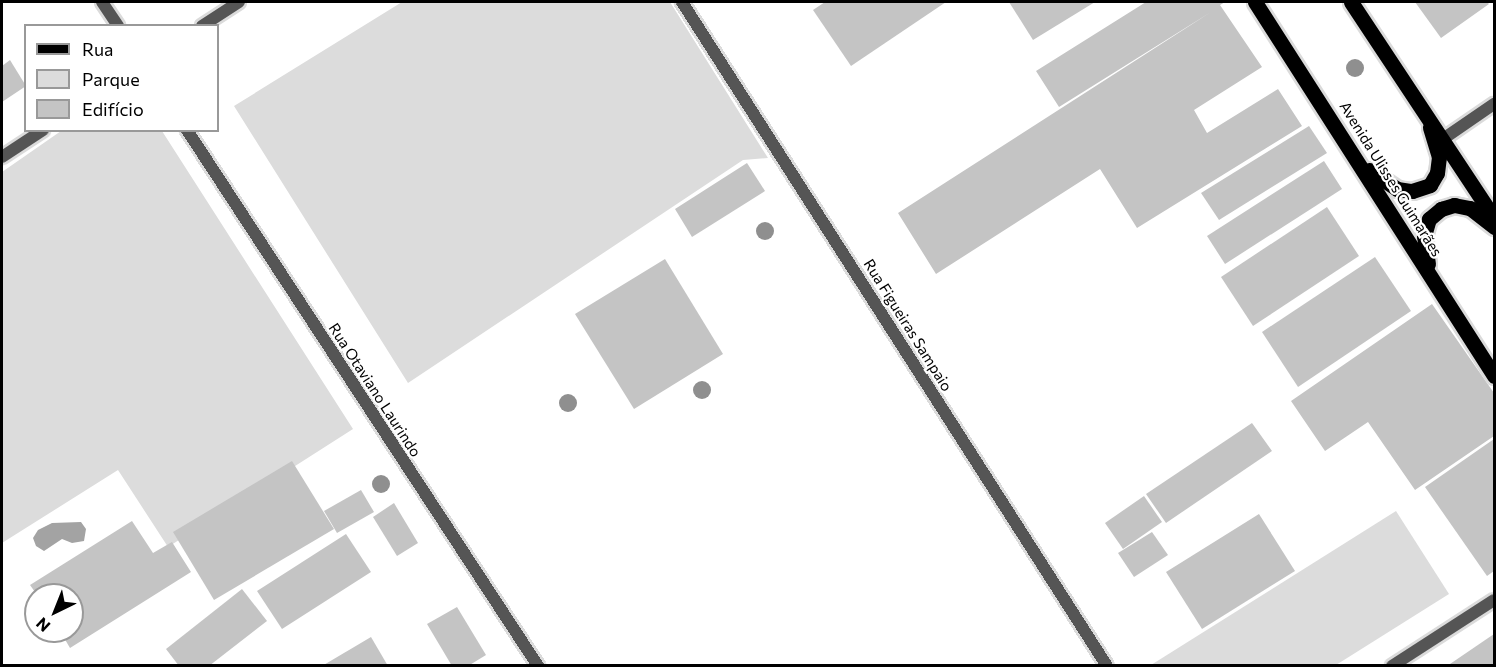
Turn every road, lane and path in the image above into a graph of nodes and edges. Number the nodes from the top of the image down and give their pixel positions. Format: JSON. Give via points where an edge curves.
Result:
{"nodes":[{"id":1,"x":102,"y":2,"type":"edge"},
{"id":2,"x":239,"y":2,"type":"edge"},
{"id":3,"x":682,"y":2,"type":"edge"},
{"id":4,"x":1255,"y":2,"type":"edge"},
{"id":5,"x":1351,"y":2,"type":"edge"},
{"id":6,"x":116,"y":24,"type":"edge"},
{"id":7,"x":205,"y":24,"type":"edge"},
{"id":8,"x":1494,"y":104,"type":"edge"},
{"id":9,"x":1426,"y":114,"type":"junction"},
{"id":10,"x":40,"y":132,"type":"edge"},
{"id":11,"x":188,"y":132,"type":"edge"},
{"id":12,"x":1443,"y":140,"type":"junction"},
{"id":13,"x":2,"y":158,"type":"edge"},
{"id":14,"x":1360,"y":162,"type":"junction"},
{"id":15,"x":1494,"y":218,"type":"edge"},
{"id":16,"x":1494,"y":227,"type":"edge"},
{"id":17,"x":1438,"y":288,"type":"junction"},
{"id":18,"x":1494,"y":376,"type":"edge"},
{"id":19,"x":1494,"y":600,"type":"edge"},
{"id":20,"x":538,"y":666,"type":"edge"},
{"id":21,"x":1107,"y":666,"type":"edge"},
{"id":22,"x":1392,"y":666,"type":"edge"}],
"edges":[{"from":1,"to":6,"type":"street"},
{"from":2,"to":7,"type":"street"},
{"from":3,"to":21,"type":"street","name":"Rua Figueiras Sampaio"},
{"from":4,"to":14,"type":"main road","name":"Avenida Ulisses Guimarães"},
{"from":5,"to":9,"type":"main road"},
{"from":8,"to":12,"type":"street"},
{"from":9,"to":12,"type":"main road"},
{"from":9,"to":14,"type":"main road","via":[[1439,158],[1430,185],[1412,191],[1397,189]]},
{"from":10,"to":13,"type":"street"},
{"from":11,"to":20,"type":"street","name":"Rua Otaviano Laurindo"},
{"from":12,"to":15,"type":"main road"},
{"from":14,"to":17,"type":"main road","name":"Avenida Ulisses Guimarães"},
{"from":16,"to":17,"type":"main road","via":[[1470,208],[1454,205],[1441,209],[1430,219],[1424,236],[1426,258]]},
{"from":17,"to":18,"type":"main road","name":"Avenida Ulisses Guimarães"},
{"from":19,"to":22,"type":"street"}]}
